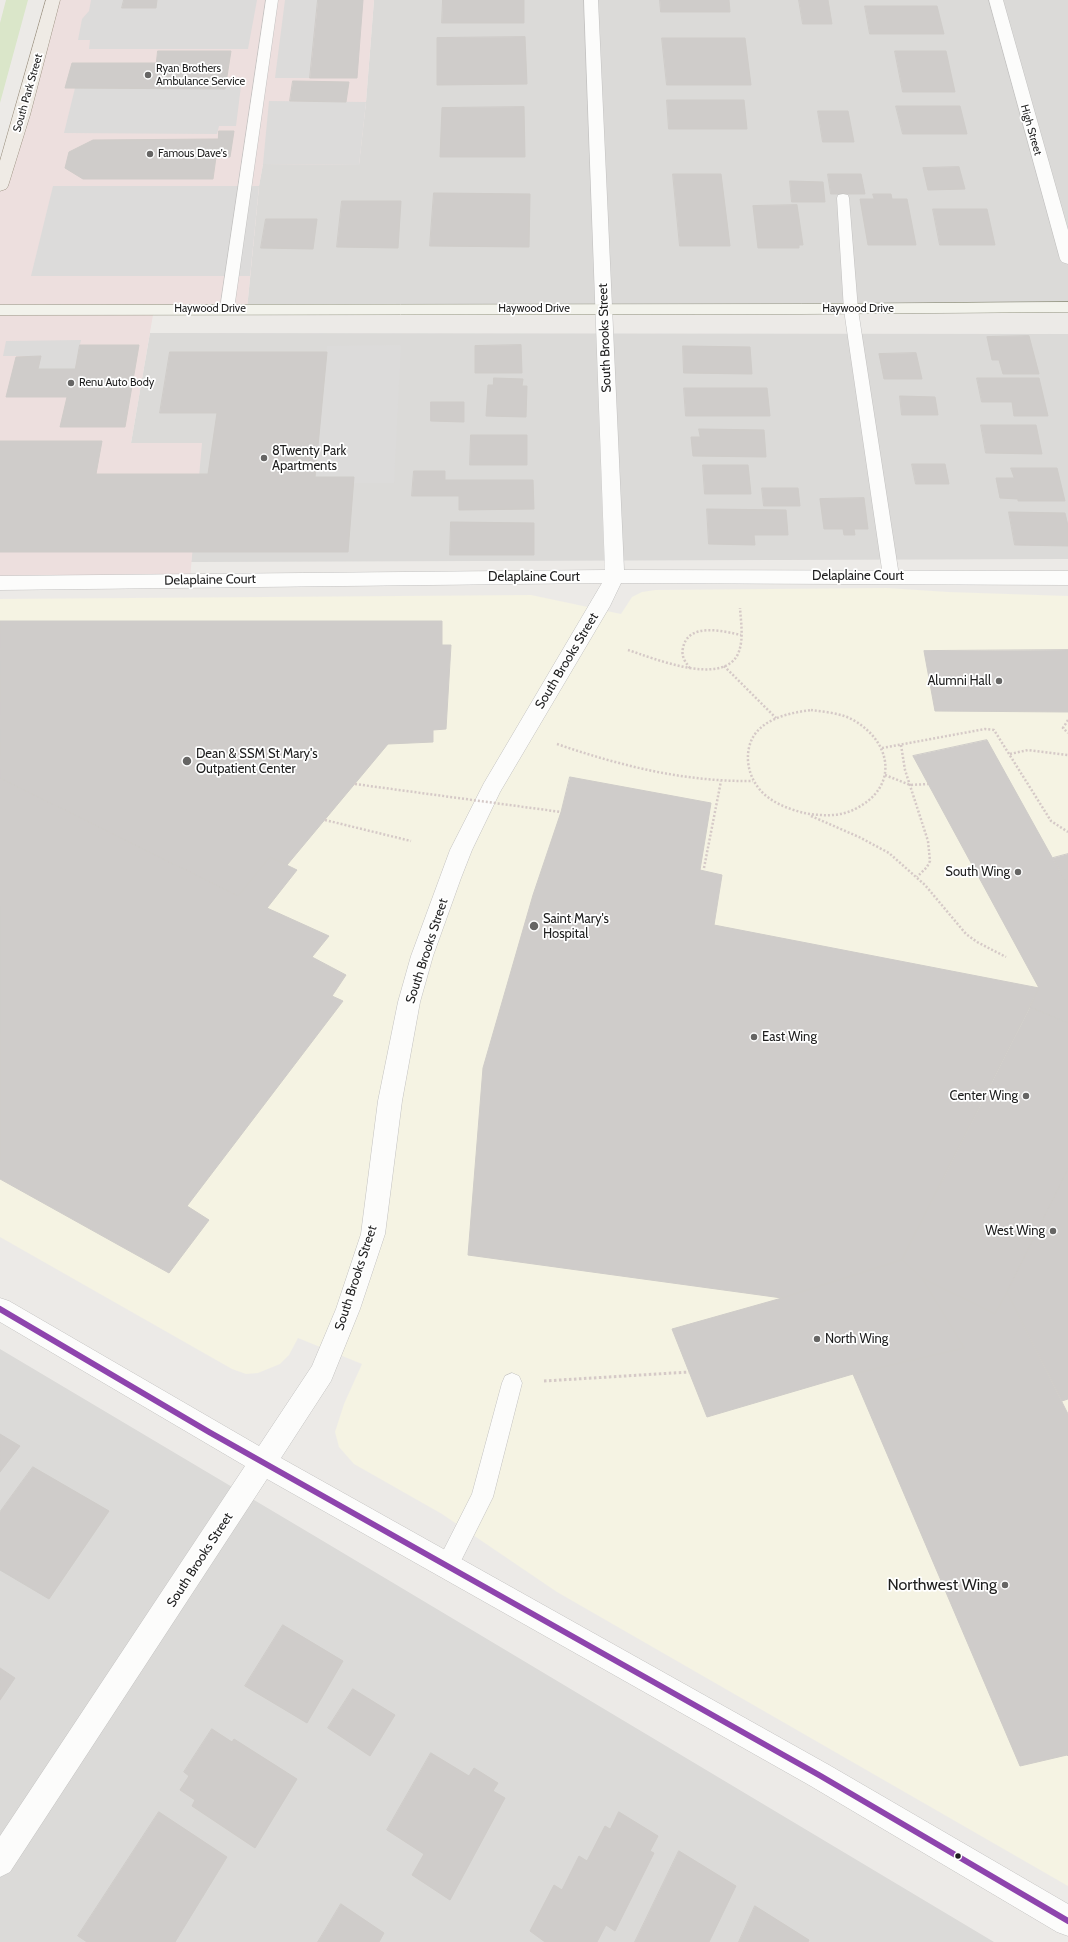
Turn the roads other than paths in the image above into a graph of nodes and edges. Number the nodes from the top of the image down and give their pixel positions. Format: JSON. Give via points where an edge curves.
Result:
{"nodes":[{"id":1,"x":53,"y":0,"type":"edge"},
{"id":2,"x":272,"y":0,"type":"edge"},
{"id":3,"x":591,"y":0,"type":"edge"},
{"id":4,"x":996,"y":0,"type":"edge"},
{"id":5,"x":0,"y":186,"type":"edge"},
{"id":6,"x":843,"y":198,"type":"dead end"},
{"id":7,"x":1068,"y":259,"type":"edge"},
{"id":8,"x":1068,"y":307,"type":"edge"},
{"id":9,"x":227,"y":309,"type":"junction"},
{"id":10,"x":604,"y":309,"type":"junction"},
{"id":11,"x":0,"y":310,"type":"edge"},
{"id":12,"x":851,"y":310,"type":"junction"},
{"id":13,"x":891,"y":576,"type":"junction"},
{"id":14,"x":615,"y":577,"type":"junction"},
{"id":15,"x":1068,"y":578,"type":"edge"},
{"id":16,"x":0,"y":583,"type":"edge"},
{"id":17,"x":0,"y":1309,"type":"edge"},
{"id":18,"x":512,"y":1383,"type":"road end"},
{"id":19,"x":265,"y":1462,"type":"junction"},
{"id":20,"x":447,"y":1565,"type":"junction"},
{"id":21,"x":0,"y":1862,"type":"edge"},
{"id":22,"x":1068,"y":1921,"type":"edge"}],
"edges":[{"from":1,"to":5,"type":"main road","name":"South Park Street"},
{"from":2,"to":9,"type":"lane"},
{"from":3,"to":10,"type":"street","name":"South Brooks Street"},
{"from":4,"to":7,"type":"street","name":"High Street"},
{"from":6,"to":12,"type":"lane"},
{"from":8,"to":12,"type":"street","name":"Haywood Drive"},
{"from":9,"to":10,"type":"street","name":"Haywood Drive"},
{"from":9,"to":11,"type":"street","name":"Haywood Drive"},
{"from":10,"to":12,"type":"street","name":"Haywood Drive"},
{"from":10,"to":14,"type":"street","name":"South Brooks Street"},
{"from":12,"to":13,"type":"lane"},
{"from":13,"to":14,"type":"street","name":"Delaplaine Court"},
{"from":13,"to":15,"type":"street","name":"Delaplaine Court"},
{"from":14,"to":16,"type":"street","name":"Delaplaine Court","via":[[198,579]]},
{"from":14,"to":19,"type":"street","name":"South Brooks Street","via":[[492,789],[461,850],[422,956],[410,1002],[390,1101],[373,1234],[348,1309],[322,1374]]},
{"from":17,"to":19,"type":"street","via":[[209,1432]]},
{"from":18,"to":20,"type":"lane","via":[[482,1497]]},
{"from":19,"to":20,"type":"street"},
{"from":19,"to":21,"type":"street","name":"South Brooks Street"},
{"from":20,"to":22,"type":"street","via":[[819,1775]]}]}
